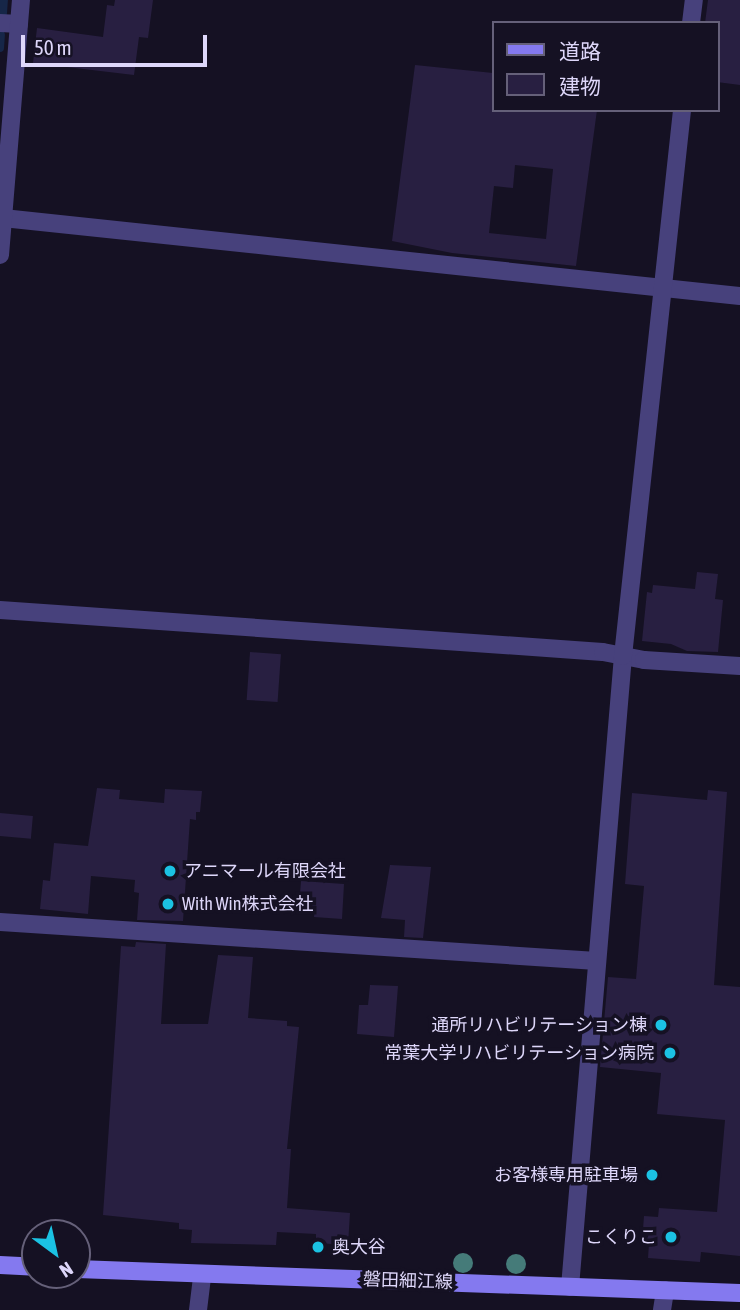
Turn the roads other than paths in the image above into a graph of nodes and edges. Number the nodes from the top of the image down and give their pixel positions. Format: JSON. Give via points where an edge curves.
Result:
{"nodes":[{"id":1,"x":21,"y":0,"type":"edge"},
{"id":2,"x":694,"y":0,"type":"edge"},
{"id":3,"x":691,"y":21,"type":"edge"},
{"id":4,"x":0,"y":23,"type":"edge"},
{"id":5,"x":19,"y":24,"type":"junction"},
{"id":6,"x":682,"y":112,"type":"edge"},
{"id":7,"x":3,"y":218,"type":"junction"},
{"id":8,"x":0,"y":255,"type":"edge"},
{"id":9,"x":663,"y":288,"type":"junction"},
{"id":10,"x":740,"y":296,"type":"edge"},
{"id":11,"x":0,"y":610,"type":"edge"},
{"id":12,"x":623,"y":656,"type":"junction"},
{"id":13,"x":740,"y":666,"type":"edge"},
{"id":14,"x":0,"y":922,"type":"edge"},
{"id":15,"x":597,"y":961,"type":"junction"},
{"id":16,"x":0,"y":1265,"type":"edge"},
{"id":17,"x":21,"y":1266,"type":"edge"},
{"id":18,"x":91,"y":1270,"type":"edge"},
{"id":19,"x":202,"y":1275,"type":"junction"},
{"id":20,"x":570,"y":1287,"type":"junction"},
{"id":21,"x":665,"y":1290,"type":"junction"},
{"id":22,"x":740,"y":1293,"type":"edge"},
{"id":23,"x":198,"y":1310,"type":"edge"},
{"id":24,"x":662,"y":1310,"type":"edge"}],
"edges":[{"from":1,"to":5,"type":"street"},
{"from":2,"to":3,"type":"street"},
{"from":4,"to":5,"type":"street"},
{"from":5,"to":7,"type":"street"},
{"from":6,"to":9,"type":"street"},
{"from":7,"to":8,"type":"street"},
{"from":7,"to":9,"type":"street"},
{"from":9,"to":10,"type":"street"},
{"from":9,"to":12,"type":"street"},
{"from":11,"to":12,"type":"street"},
{"from":12,"to":13,"type":"street"},
{"from":12,"to":15,"type":"street"},
{"from":14,"to":15,"type":"street"},
{"from":15,"to":20,"type":"street"},
{"from":16,"to":17,"type":"main road"},
{"from":18,"to":19,"type":"main road","name":"磐田細江線"},
{"from":19,"to":20,"type":"main road","name":"磐田細江線"},
{"from":19,"to":23,"type":"street"},
{"from":20,"to":21,"type":"main road","name":"磐田細江線"},
{"from":21,"to":22,"type":"main road","name":"磐田細江線"},
{"from":21,"to":24,"type":"street"}]}
